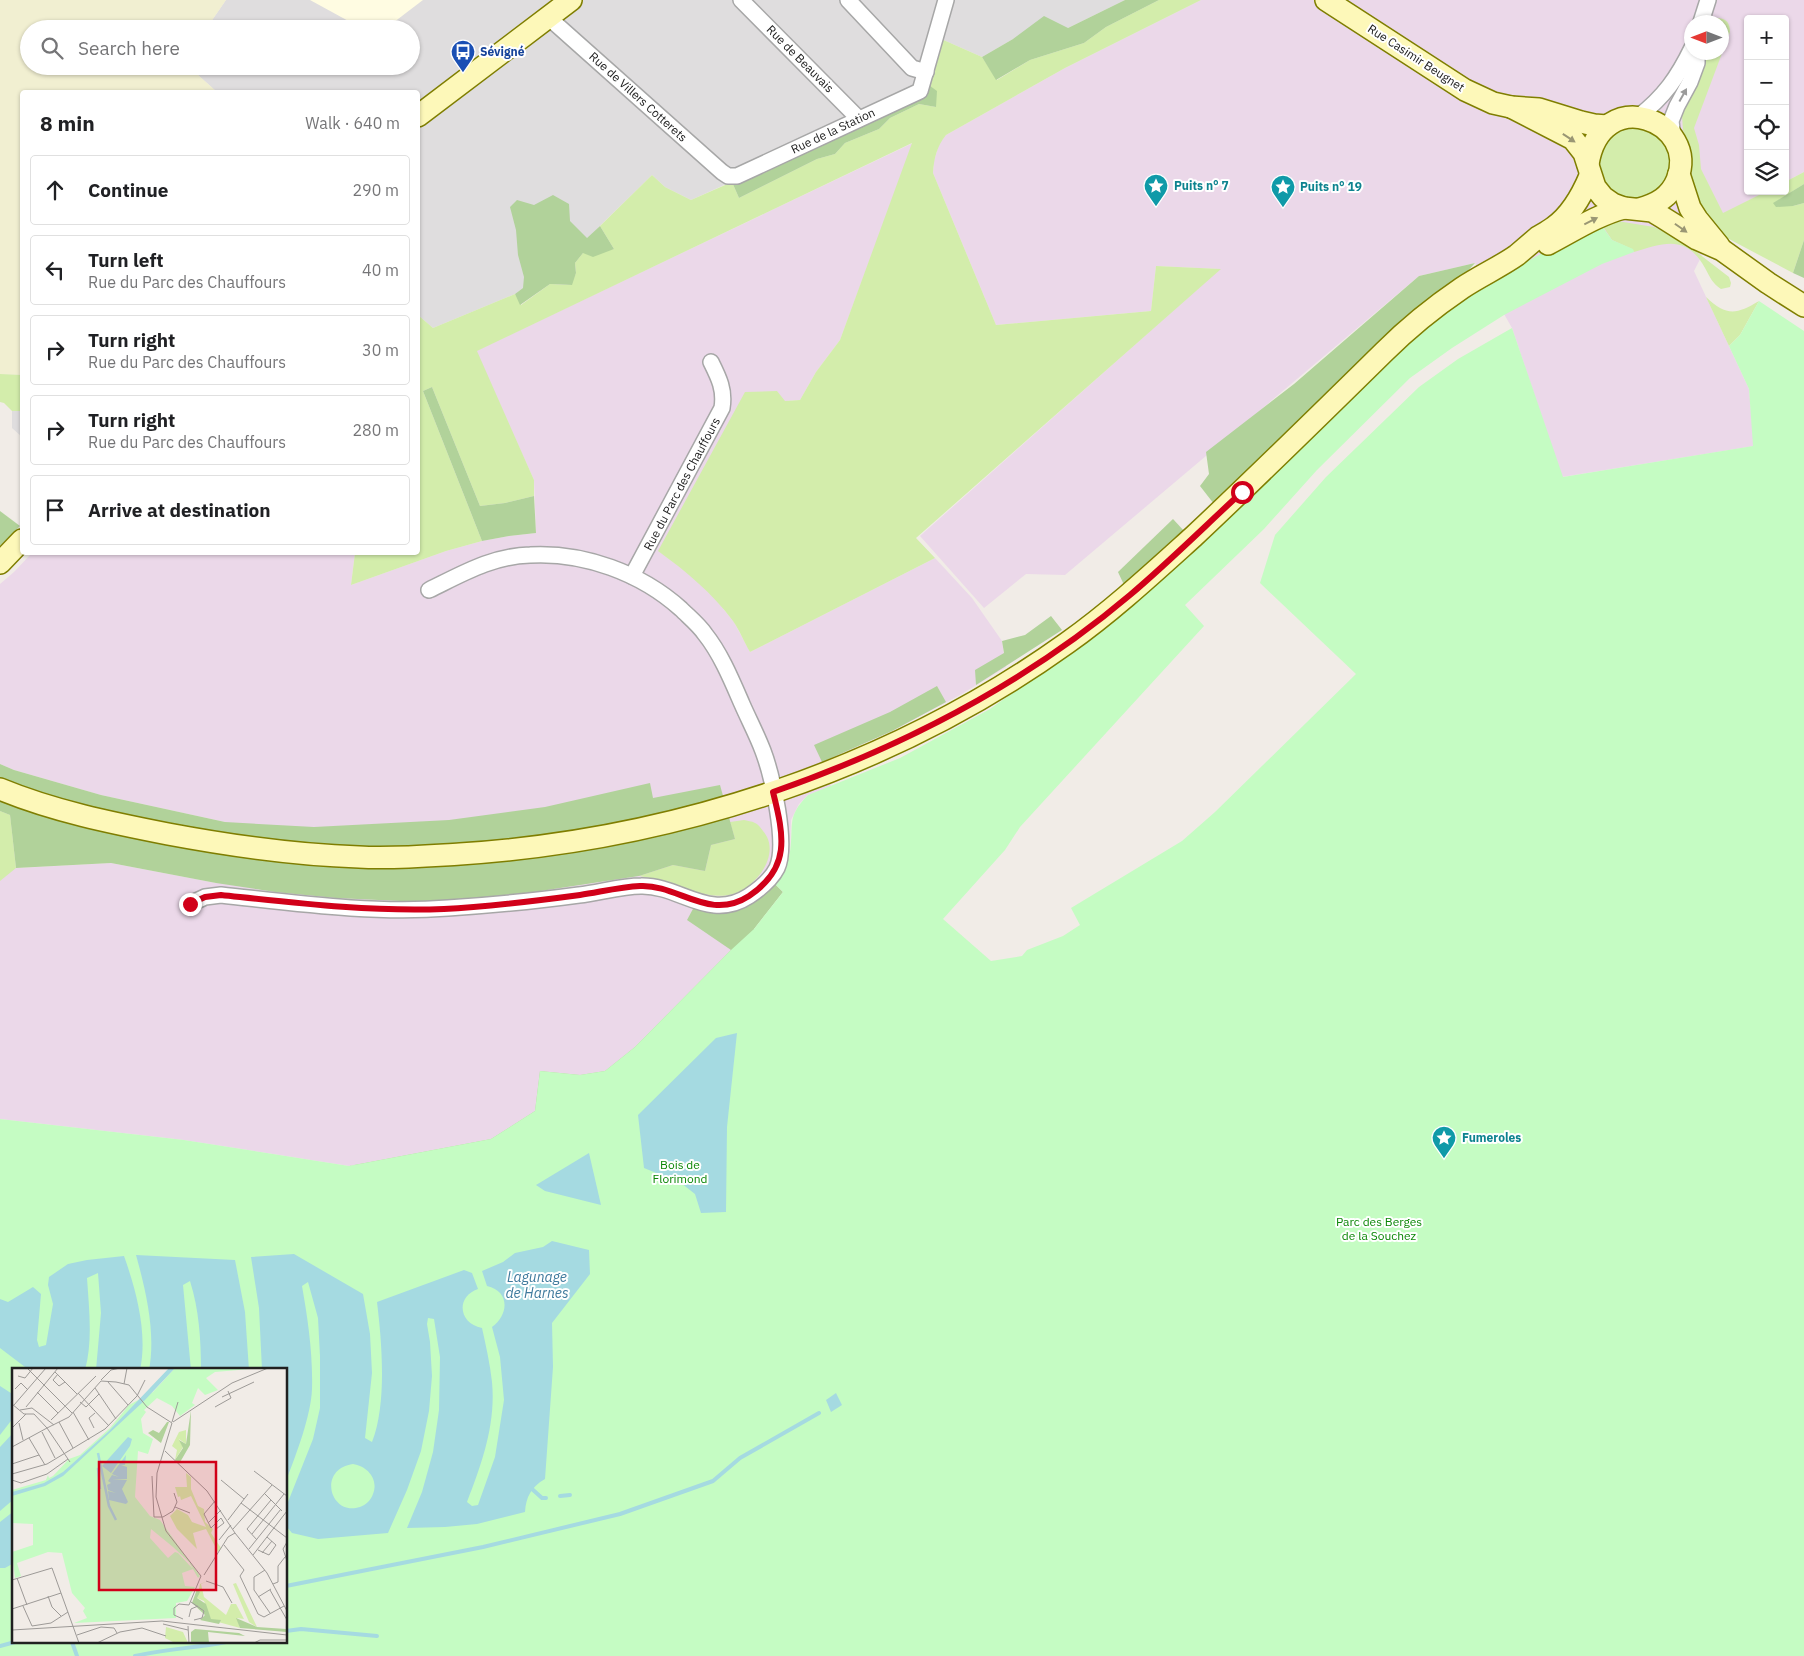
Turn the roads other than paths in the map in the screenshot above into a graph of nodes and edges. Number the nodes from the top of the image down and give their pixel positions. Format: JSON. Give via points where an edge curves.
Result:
{"nodes":[{"id":1,"x":571,"y":0,"type":"edge"},
{"id":2,"x":741,"y":0,"type":"edge"},
{"id":3,"x":848,"y":0,"type":"edge"},
{"id":4,"x":946,"y":0,"type":"edge"},
{"id":5,"x":1326,"y":0,"type":"edge"},
{"id":6,"x":1708,"y":0,"type":"edge"},
{"id":7,"x":1703,"y":15,"type":"edge"},
{"id":8,"x":548,"y":17,"type":"junction"},
{"id":9,"x":1686,"y":60,"type":"edge"},
{"id":10,"x":1696,"y":60,"type":"edge"},
{"id":11,"x":926,"y":72,"type":"junction"},
{"id":12,"x":1511,"y":106,"type":"junction"},
{"id":13,"x":420,"y":114,"type":"edge"},
{"id":14,"x":1638,"y":117,"type":"junction"},
{"id":15,"x":860,"y":119,"type":"junction"},
{"id":16,"x":1608,"y":126,"type":"junction"},
{"id":17,"x":1672,"y":137,"type":"junction"},
{"id":18,"x":1589,"y":170,"type":"junction"},
{"id":19,"x":1679,"y":174,"type":"junction"},
{"id":20,"x":728,"y":176,"type":"joint"},
{"id":21,"x":1632,"y":208,"type":"junction"},
{"id":22,"x":1722,"y":250,"type":"junction"},
{"id":23,"x":1515,"y":256,"type":"junction"},
{"id":24,"x":1804,"y":305,"type":"edge"},
{"id":25,"x":711,"y":362,"type":"dead end"},
{"id":26,"x":20,"y":542,"type":"edge"},
{"id":27,"x":0,"y":563,"type":"edge"},
{"id":28,"x":632,"y":576,"type":"junction"},
{"id":29,"x":429,"y":590,"type":"dead end"},
{"id":30,"x":0,"y":790,"type":"edge"},
{"id":31,"x":773,"y":792,"type":"junction"},
{"id":32,"x":190,"y":904,"type":"dead end"}],
"edges":[{"from":1,"to":8,"type":"main road"},
{"from":2,"to":15,"type":"street","name":"Rue de Beauvais"},
{"from":3,"to":11,"type":"street","via":[[912,68]]},
{"from":4,"to":11,"type":"street","name":"Rue de la Station"},
{"from":5,"to":12,"type":"main road","name":"Rue Casimir Beugnet","via":[[1465,90]]},
{"from":6,"to":7,"type":"street"},
{"from":8,"to":13,"type":"main road"},
{"from":8,"to":20,"type":"street","name":"Rue de Villers Cotterets"},
{"from":9,"to":14,"type":"street","via":[[1668,89]]},
{"from":17,"to":10,"type":"street","one_way":true,"via":[[1671,122]]},
{"from":11,"to":15,"type":"street","name":"Rue de la Station","via":[[920,91]]},
{"from":12,"to":16,"type":"main road","via":[[1539,109],[1581,122]]},
{"from":12,"to":18,"type":"main road","one_way":true,"via":[[1573,139],[1584,153]]},
{"from":14,"to":16,"type":"main road","via":[[1617,120]]},
{"from":14,"to":17,"type":"main road","via":[[1663,127]]},
{"from":15,"to":20,"type":"street","name":"Rue de la Station","via":[[737,176]]},
{"from":16,"to":18,"type":"main road","via":[[1597,136],[1591,149]]},
{"from":17,"to":19,"type":"main road","via":[[1679,155]]},
{"from":18,"to":21,"type":"main road","via":[[1595,187],[1603,196],[1613,204]]},
{"from":18,"to":23,"type":"main road","via":[[1578,201],[1557,225]]},
{"from":19,"to":21,"type":"main road","via":[[1665,198],[1653,205]]},
{"from":19,"to":22,"type":"main road","via":[[1696,219]]},
{"from":21,"to":22,"type":"main road","one_way":true,"via":[[1652,211],[1697,240]]},
{"from":23,"to":21,"type":"main road","one_way":true,"via":[[1542,248],[1611,211]]},
{"from":22,"to":24,"type":"main road"},
{"from":23,"to":31,"type":"main road","via":[[1462,288],[1410,326],[1242,492],[1137,588],[1067,643],[1000,687],[920,731],[825,774]]},
{"from":25,"to":28,"type":"street","name":"Rue du Parc des Chauffours","via":[[722,384],[722,408]]},
{"from":26,"to":27,"type":"main road"},
{"from":28,"to":29,"type":"street","via":[[594,562],[529,555],[488,561]]},
{"from":28,"to":31,"type":"street","via":[[656,589],[705,633],[729,675],[764,753]]},
{"from":30,"to":31,"type":"main road","via":[[74,813],[230,846],[362,858],[492,852],[552,845],[622,833]]},
{"from":31,"to":32,"type":"street","via":[[780,817],[778,866],[768,882],[748,897],[730,904],[696,902],[668,890],[642,886],[445,909],[336,907],[221,895],[205,897]]}]}
